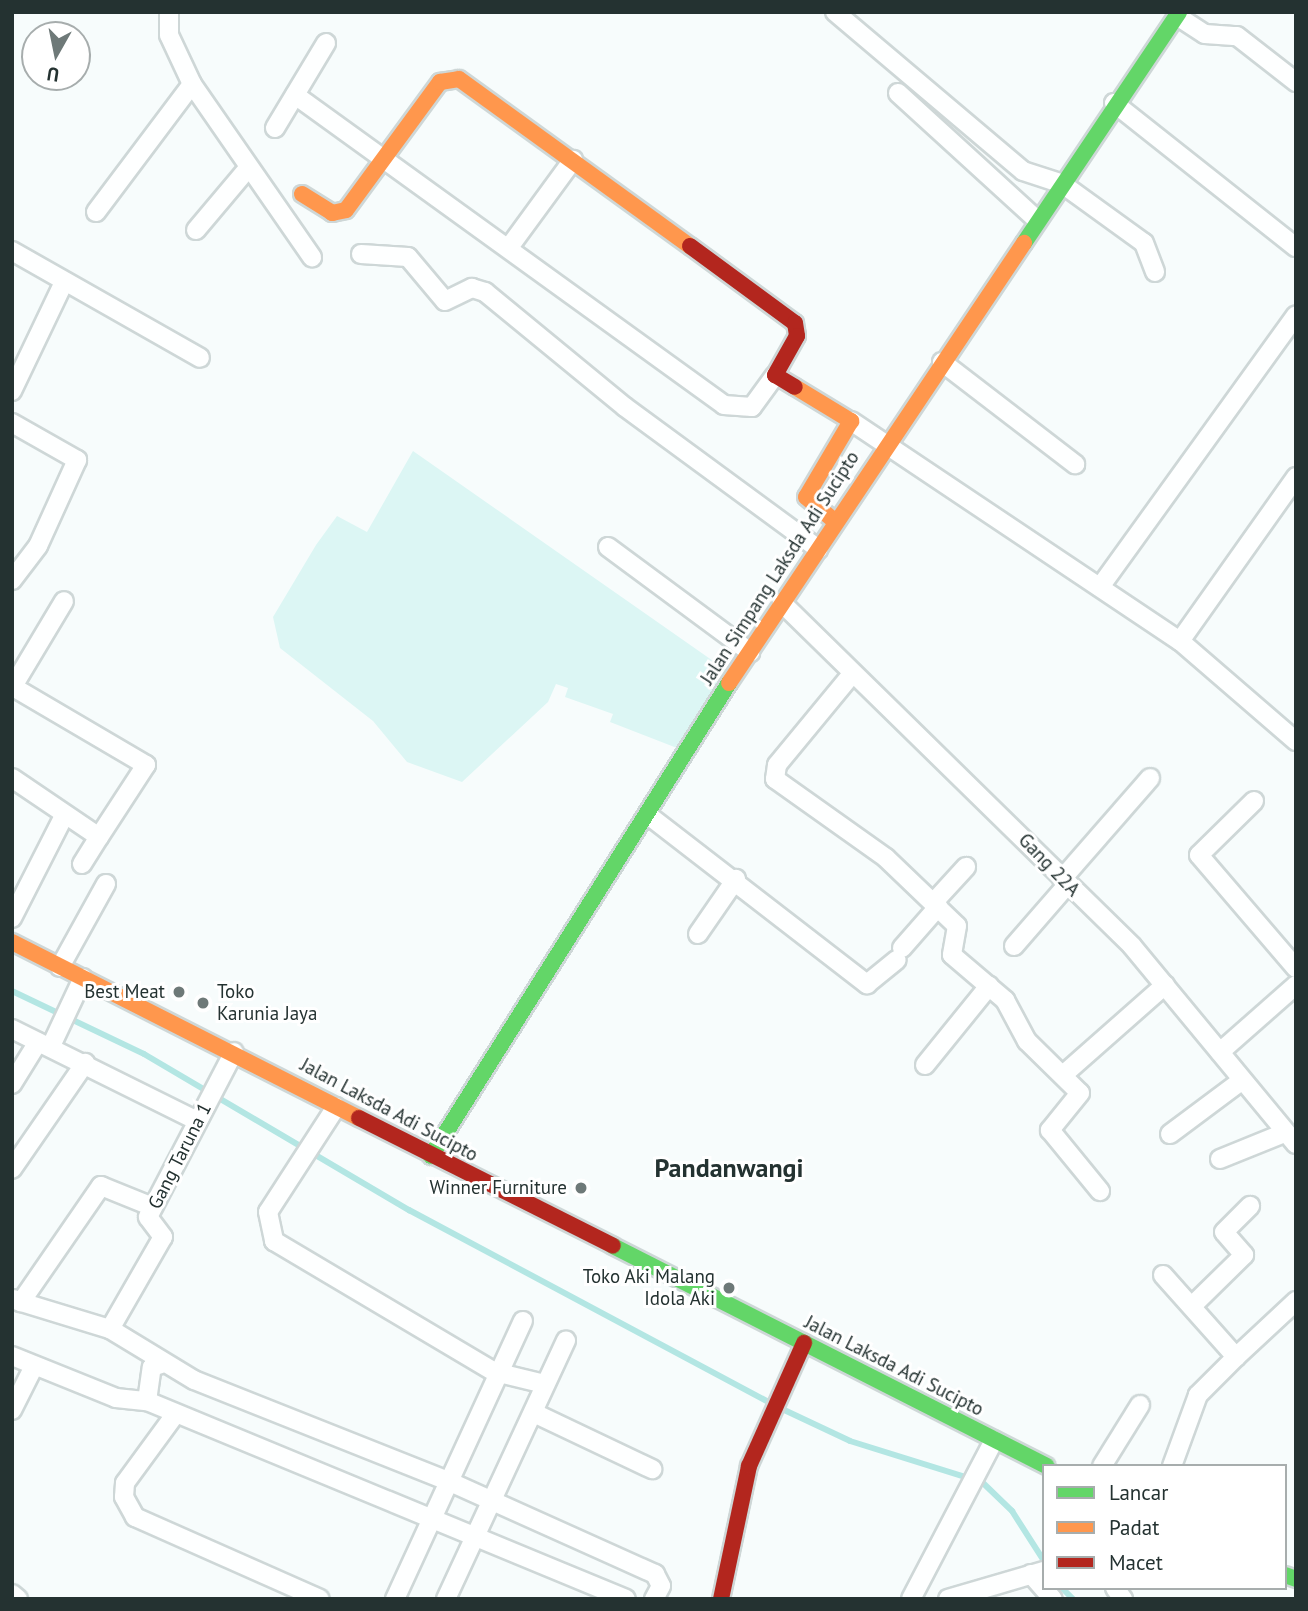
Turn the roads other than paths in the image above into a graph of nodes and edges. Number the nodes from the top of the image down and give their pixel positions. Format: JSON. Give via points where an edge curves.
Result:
{"nodes":[{"id":1,"x":169,"y":12,"type":"edge"},
{"id":2,"x":835,"y":12,"type":"edge"},
{"id":3,"x":1178,"y":14,"type":"edge"},
{"id":4,"x":326,"y":43,"type":"dead end"},
{"id":5,"x":1296,"y":82,"type":"edge"},
{"id":6,"x":192,"y":84,"type":"junction"},
{"id":7,"x":898,"y":93,"type":"dead end"},
{"id":8,"x":295,"y":95,"type":"junction"},
{"id":9,"x":1114,"y":103,"type":"junction"},
{"id":10,"x":275,"y":128,"type":"dead end"},
{"id":11,"x":383,"y":160,"type":"junction"},
{"id":12,"x":573,"y":160,"type":"junction"},
{"id":13,"x":249,"y":167,"type":"junction"},
{"id":14,"x":1061,"y":183,"type":"junction"},
{"id":15,"x":302,"y":194,"type":"dead end"},
{"id":16,"x":96,"y":212,"type":"dead end"},
{"id":17,"x":1036,"y":219,"type":"junction"},
{"id":18,"x":196,"y":230,"type":"dead end"},
{"id":19,"x":510,"y":246,"type":"junction"},
{"id":20,"x":1296,"y":247,"type":"edge"},
{"id":21,"x":12,"y":251,"type":"edge"},
{"id":22,"x":362,"y":254,"type":"dead end"},
{"id":23,"x":312,"y":257,"type":"dead end"},
{"id":24,"x":1155,"y":272,"type":"dead end"},
{"id":25,"x":64,"y":282,"type":"junction"},
{"id":26,"x":1296,"y":315,"type":"edge"},
{"id":27,"x":200,"y":358,"type":"dead end"},
{"id":28,"x":942,"y":362,"type":"junction"},
{"id":29,"x":16,"y":371,"type":"edge"},
{"id":30,"x":775,"y":375,"type":"junction"},
{"id":31,"x":12,"y":391,"type":"edge"},
{"id":32,"x":851,"y":421,"type":"junction"},
{"id":33,"x":12,"y":423,"type":"edge"},
{"id":34,"x":888,"y":442,"type":"junction"},
{"id":35,"x":1075,"y":464,"type":"dead end"},
{"id":36,"x":1296,"y":477,"type":"edge"},
{"id":37,"x":836,"y":522,"type":"junction"},
{"id":38,"x":608,"y":547,"type":"dead end"},
{"id":39,"x":818,"y":549,"type":"junction"},
{"id":40,"x":12,"y":580,"type":"edge"},
{"id":41,"x":1100,"y":587,"type":"junction"},
{"id":42,"x":64,"y":601,"type":"dead end"},
{"id":43,"x":782,"y":603,"type":"junction"},
{"id":44,"x":1180,"y":641,"type":"junction"},
{"id":45,"x":750,"y":652,"type":"junction"},
{"id":46,"x":852,"y":674,"type":"junction"},
{"id":47,"x":13,"y":687,"type":"edge"},
{"id":48,"x":1296,"y":741,"type":"edge"},
{"id":49,"x":12,"y":778,"type":"edge"},
{"id":50,"x":1150,"y":778,"type":"dead end"},
{"id":51,"x":1254,"y":801,"type":"dead end"},
{"id":52,"x":648,"y":815,"type":"junction"},
{"id":53,"x":64,"y":816,"type":"junction"},
{"id":54,"x":100,"y":837,"type":"junction"},
{"id":55,"x":82,"y":864,"type":"dead end"},
{"id":56,"x":966,"y":867,"type":"dead end"},
{"id":57,"x":736,"y":879,"type":"junction"},
{"id":58,"x":1065,"y":882,"type":"junction"},
{"id":59,"x":106,"y":884,"type":"dead end"},
{"id":60,"x":936,"y":905,"type":"junction"},
{"id":61,"x":12,"y":918,"type":"edge"},
{"id":62,"x":698,"y":934,"type":"dead end"},
{"id":63,"x":12,"y":942,"type":"edge"},
{"id":64,"x":1014,"y":946,"type":"dead end"},
{"id":65,"x":60,"y":967,"type":"junction"},
{"id":66,"x":1296,"y":968,"type":"edge"},
{"id":67,"x":83,"y":978,"type":"junction"},
{"id":68,"x":1165,"y":985,"type":"junction"},
{"id":69,"x":1296,"y":985,"type":"edge"},
{"id":70,"x":989,"y":986,"type":"junction"},
{"id":71,"x":12,"y":1029,"type":"edge"},
{"id":72,"x":49,"y":1040,"type":"junction"},
{"id":73,"x":234,"y":1052,"type":"junction"},
{"id":74,"x":1220,"y":1052,"type":"junction"},
{"id":75,"x":85,"y":1063,"type":"junction"},
{"id":76,"x":925,"y":1065,"type":"dead end"},
{"id":77,"x":1063,"y":1075,"type":"junction"},
{"id":78,"x":1241,"y":1081,"type":"junction"},
{"id":79,"x":12,"y":1084,"type":"edge"},
{"id":80,"x":336,"y":1107,"type":"junction"},
{"id":81,"x":200,"y":1116,"type":"junction"},
{"id":82,"x":1170,"y":1134,"type":"dead end"},
{"id":83,"x":1290,"y":1138,"type":"edge"},
{"id":84,"x":431,"y":1156,"type":"junction"},
{"id":85,"x":1220,"y":1159,"type":"dead end"},
{"id":86,"x":12,"y":1169,"type":"edge"},
{"id":87,"x":1100,"y":1191,"type":"dead end"},
{"id":88,"x":1250,"y":1206,"type":"dead end"},
{"id":89,"x":153,"y":1208,"type":"junction"},
{"id":90,"x":1163,"y":1275,"type":"dead end"},
{"id":91,"x":17,"y":1300,"type":"edge"},
{"id":92,"x":1296,"y":1301,"type":"edge"},
{"id":93,"x":1192,"y":1306,"type":"junction"},
{"id":94,"x":523,"y":1321,"type":"dead end"},
{"id":95,"x":110,"y":1329,"type":"junction"},
{"id":96,"x":566,"y":1341,"type":"dead end"},
{"id":97,"x":804,"y":1343,"type":"junction"},
{"id":98,"x":12,"y":1356,"type":"edge"},
{"id":99,"x":1236,"y":1357,"type":"junction"},
{"id":100,"x":161,"y":1364,"type":"junction"},
{"id":101,"x":34,"y":1366,"type":"junction"},
{"id":102,"x":495,"y":1372,"type":"junction"},
{"id":103,"x":545,"y":1384,"type":"junction"},
{"id":104,"x":147,"y":1401,"type":"junction"},
{"id":105,"x":1140,"y":1405,"type":"dead end"},
{"id":106,"x":12,"y":1410,"type":"edge"},
{"id":107,"x":534,"y":1413,"type":"junction"},
{"id":108,"x":174,"y":1416,"type":"junction"},
{"id":109,"x":995,"y":1440,"type":"junction"},
{"id":110,"x":1042,"y":1464,"type":"edge"},
{"id":111,"x":1103,"y":1464,"type":"edge"},
{"id":112,"x":1173,"y":1464,"type":"edge"},
{"id":113,"x":652,"y":1469,"type":"dead end"},
{"id":114,"x":447,"y":1481,"type":"junction"},
{"id":115,"x":491,"y":1501,"type":"junction"},
{"id":116,"x":433,"y":1515,"type":"junction"},
{"id":117,"x":476,"y":1533,"type":"junction"},
{"id":118,"x":1036,"y":1573,"type":"edge"},
{"id":119,"x":12,"y":1594,"type":"edge"},
{"id":120,"x":18,"y":1599,"type":"edge"},
{"id":121,"x":320,"y":1599,"type":"edge"},
{"id":122,"x":395,"y":1599,"type":"edge"},
{"id":123,"x":446,"y":1599,"type":"edge"},
{"id":124,"x":626,"y":1599,"type":"edge"},
{"id":125,"x":654,"y":1599,"type":"edge"},
{"id":126,"x":722,"y":1599,"type":"edge"},
{"id":127,"x":911,"y":1599,"type":"edge"},
{"id":128,"x":948,"y":1599,"type":"edge"}],
"edges":[{"from":1,"to":6,"type":"street","via":[[169,35]]},
{"from":2,"to":14,"type":"street","via":[[1023,171]]},
{"from":3,"to":5,"type":"street","via":[[1205,34],[1237,36]]},
{"from":3,"to":9,"type":"street","name":"Jalan Simpang Laksda Adi Sucipto"},
{"from":4,"to":8,"type":"street"},
{"from":6,"to":13,"type":"street"},
{"from":6,"to":16,"type":"street"},
{"from":7,"to":17,"type":"street"},
{"from":8,"to":10,"type":"street"},
{"from":8,"to":11,"type":"street"},
{"from":9,"to":14,"type":"street","name":"Jalan Simpang Laksda Adi Sucipto"},
{"from":9,"to":20,"type":"street"},
{"from":11,"to":12,"type":"street","via":[[423,103],[453,76]]},
{"from":11,"to":15,"type":"street","via":[[343,211],[332,213]]},
{"from":11,"to":19,"type":"street"},
{"from":12,"to":19,"type":"street"},
{"from":12,"to":30,"type":"street","via":[[795,323],[797,336]]},
{"from":13,"to":18,"type":"street"},
{"from":13,"to":23,"type":"street"},
{"from":14,"to":17,"type":"street","name":"Jalan Simpang Laksda Adi Sucipto"},
{"from":14,"to":24,"type":"street","via":[[1144,243]]},
{"from":17,"to":28,"type":"street","name":"Jalan Simpang Laksda Adi Sucipto"},
{"from":19,"to":30,"type":"street","via":[[730,408],[752,407]]},
{"from":21,"to":25,"type":"street"},
{"from":22,"to":39,"type":"street","via":[[408,257],[444,301],[472,288],[485,292],[625,407]]},
{"from":25,"to":27,"type":"street"},
{"from":25,"to":29,"type":"street"},
{"from":26,"to":41,"type":"street"},
{"from":28,"to":34,"type":"street","name":"Jalan Simpang Laksda Adi Sucipto"},
{"from":28,"to":35,"type":"street"},
{"from":29,"to":31,"type":"street"},
{"from":30,"to":32,"type":"street"},
{"from":32,"to":34,"type":"street"},
{"from":32,"to":37,"type":"street","via":[[807,493],[811,506]]},
{"from":33,"to":40,"type":"street","via":[[77,460],[38,546]]},
{"from":34,"to":37,"type":"street","name":"Jalan Simpang Laksda Adi Sucipto"},
{"from":34,"to":41,"type":"street"},
{"from":36,"to":44,"type":"street"},
{"from":37,"to":39,"type":"street","name":"Jalan Simpang Laksda Adi Sucipto"},
{"from":38,"to":45,"type":"street"},
{"from":39,"to":43,"type":"street","name":"Jalan Simpang Laksda Adi Sucipto"},
{"from":41,"to":44,"type":"street"},
{"from":42,"to":47,"type":"street"},
{"from":43,"to":45,"type":"street","name":"Jalan Simpang Laksda Adi Sucipto"},
{"from":43,"to":46,"type":"street","name":"Gang 22A"},
{"from":44,"to":48,"type":"street"},
{"from":45,"to":52,"type":"street","name":"Jalan Simpang Laksda Adi Sucipto"},
{"from":46,"to":58,"type":"street","name":"Gang 22A"},
{"from":46,"to":60,"type":"street","via":[[773,775],[815,813],[886,858]]},
{"from":47,"to":54,"type":"street","via":[[146,765]]},
{"from":49,"to":53,"type":"street"},
{"from":50,"to":58,"type":"street"},
{"from":51,"to":66,"type":"street","via":[[1199,855]]},
{"from":52,"to":57,"type":"street"},
{"from":52,"to":84,"type":"street","name":"Jalan Simpang Laksda Adi Sucipto","via":[[563,939]]},
{"from":53,"to":54,"type":"street"},
{"from":53,"to":61,"type":"street"},
{"from":54,"to":55,"type":"street"},
{"from":56,"to":60,"type":"street"},
{"from":57,"to":60,"type":"street","via":[[867,984],[899,954]]},
{"from":57,"to":62,"type":"street"},
{"from":58,"to":64,"type":"street"},
{"from":58,"to":68,"type":"street","name":"Gang 22A"},
{"from":59,"to":65,"type":"street"},
{"from":60,"to":70,"type":"street","via":[[961,930],[952,955]]},
{"from":63,"to":65,"type":"street","name":"Jalan Laksda Adi Sucipto"},
{"from":65,"to":67,"type":"street","name":"Jalan Laksda Adi Sucipto"},
{"from":67,"to":72,"type":"street"},
{"from":67,"to":73,"type":"street","name":"Jalan Laksda Adi Sucipto"},
{"from":68,"to":74,"type":"street","name":"Gang 22A"},
{"from":68,"to":77,"type":"street"},
{"from":69,"to":74,"type":"street"},
{"from":70,"to":76,"type":"street"},
{"from":70,"to":77,"type":"street","via":[[1005,1000],[1027,1041]]},
{"from":71,"to":72,"type":"street"},
{"from":72,"to":75,"type":"street"},
{"from":72,"to":79,"type":"street"},
{"from":73,"to":80,"type":"street","name":"Jalan Laksda Adi Sucipto"},
{"from":73,"to":81,"type":"street","name":"Gang Taruna 1"},
{"from":74,"to":78,"type":"street","name":"Gang 22A"},
{"from":75,"to":81,"type":"street"},
{"from":75,"to":86,"type":"street"},
{"from":77,"to":87,"type":"street","via":[[1080,1093],[1050,1130]]},
{"from":78,"to":82,"type":"street"},
{"from":78,"to":83,"type":"street","name":"Gang 22A"},
{"from":80,"to":84,"type":"street","name":"Jalan Laksda Adi Sucipto"},
{"from":80,"to":102,"type":"street","via":[[268,1212],[274,1241]]},
{"from":81,"to":89,"type":"street","name":"Gang Taruna 1"},
{"from":83,"to":85,"type":"street"},
{"from":84,"to":97,"type":"street","name":"Jalan Laksda Adi Sucipto"},
{"from":88,"to":93,"type":"street","via":[[1224,1231],[1244,1255]]},
{"from":89,"to":91,"type":"street","via":[[101,1186]]},
{"from":89,"to":95,"type":"street","name":"Gang Taruna 1","via":[[148,1221],[163,1237]]},
{"from":90,"to":93,"type":"street"},
{"from":91,"to":95,"type":"street"},
{"from":92,"to":99,"type":"street"},
{"from":93,"to":99,"type":"street"},
{"from":94,"to":102,"type":"street"},
{"from":95,"to":100,"type":"street"},
{"from":96,"to":103,"type":"street"},
{"from":97,"to":109,"type":"street","name":"Jalan Laksda Adi Sucipto"},
{"from":97,"to":126,"type":"street","via":[[768,1421],[738,1506]]},
{"from":98,"to":101,"type":"street"},
{"from":99,"to":112,"type":"street","via":[[1198,1395]]},
{"from":100,"to":104,"type":"street","via":[[152,1367]]},
{"from":100,"to":114,"type":"street"},
{"from":101,"to":104,"type":"street","via":[[116,1398]]},
{"from":101,"to":106,"type":"street"},
{"from":102,"to":103,"type":"street"},
{"from":102,"to":114,"type":"street"},
{"from":103,"to":107,"type":"street"},
{"from":104,"to":108,"type":"street"},
{"from":105,"to":111,"type":"street"},
{"from":107,"to":113,"type":"street"},
{"from":107,"to":115,"type":"street"},
{"from":108,"to":116,"type":"street"},
{"from":108,"to":121,"type":"street","via":[[125,1483],[124,1497],[135,1517]]},
{"from":109,"to":110,"type":"street","name":"Jalan Laksda Adi Sucipto"},
{"from":109,"to":127,"type":"street"},
{"from":114,"to":115,"type":"street"},
{"from":114,"to":116,"type":"street"},
{"from":115,"to":117,"type":"street"},
{"from":115,"to":125,"type":"street","via":[[655,1574],[661,1586]]},
{"from":116,"to":117,"type":"street"},
{"from":116,"to":122,"type":"street"},
{"from":117,"to":123,"type":"street"},
{"from":117,"to":124,"type":"street"},
{"from":118,"to":128,"type":"street"},
{"from":119,"to":120,"type":"street"}]}
